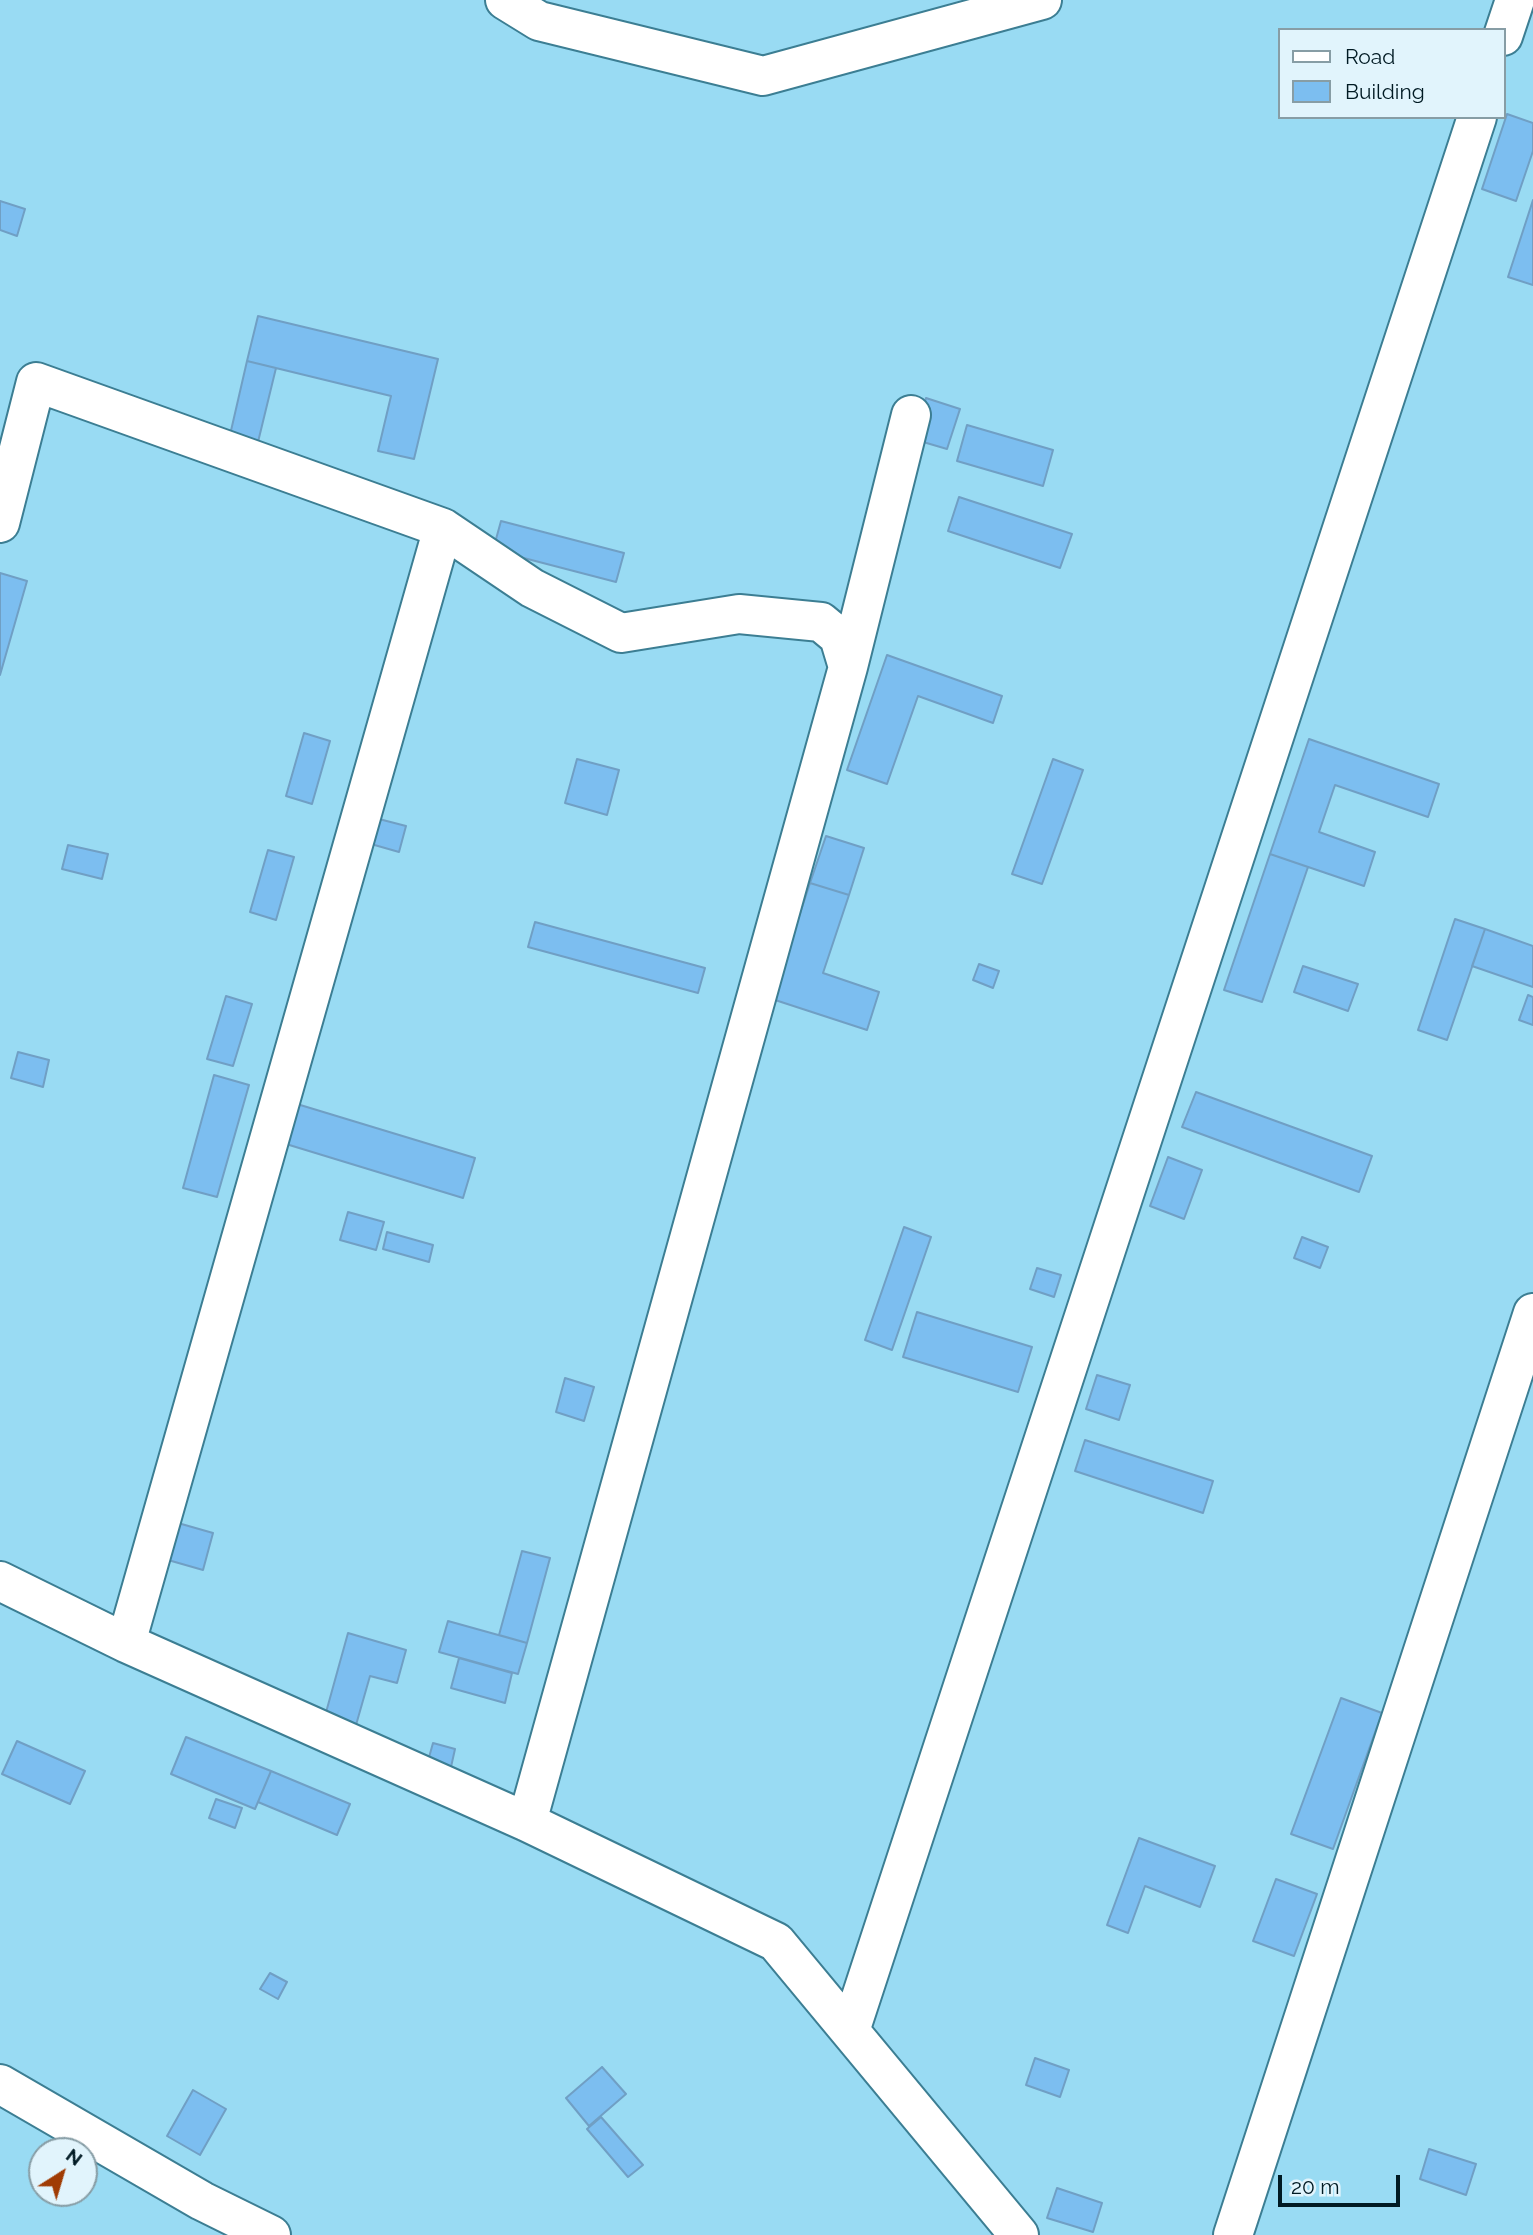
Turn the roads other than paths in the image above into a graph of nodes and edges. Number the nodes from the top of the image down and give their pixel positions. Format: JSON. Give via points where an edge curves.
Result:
{"nodes":[{"id":1,"x":505,"y":0,"type":"edge"},
{"id":2,"x":1042,"y":0,"type":"edge"},
{"id":3,"x":1515,"y":0,"type":"edge"},
{"id":4,"x":1505,"y":30,"type":"edge"},
{"id":5,"x":1475,"y":119,"type":"edge"},
{"id":6,"x":911,"y":415,"type":"dead end"},
{"id":7,"x":0,"y":523,"type":"edge"},
{"id":8,"x":443,"y":528,"type":"junction"},
{"id":9,"x":848,"y":667,"type":"junction"},
{"id":10,"x":1533,"y":1313,"type":"edge"},
{"id":11,"x":0,"y":1581,"type":"edge"},
{"id":12,"x":125,"y":1643,"type":"junction"},
{"id":13,"x":527,"y":1822,"type":"junction"},
{"id":14,"x":850,"y":2031,"type":"junction"},
{"id":15,"x":0,"y":2084,"type":"edge"},
{"id":16,"x":271,"y":2235,"type":"edge"},
{"id":17,"x":1019,"y":2235,"type":"edge"},
{"id":18,"x":1233,"y":2235,"type":"edge"}],
"edges":[{"from":1,"to":2,"type":"street","via":[[539,21],[762,76]]},
{"from":3,"to":4,"type":"street"},
{"from":5,"to":14,"type":"street"},
{"from":6,"to":9,"type":"street"},
{"from":7,"to":8,"type":"street","via":[[36,382]]},
{"from":8,"to":9,"type":"street","via":[[532,588],[621,633],[739,614],[821,622],[839,637]]},
{"from":8,"to":12,"type":"street"},
{"from":9,"to":13,"type":"street"},
{"from":10,"to":18,"type":"street"},
{"from":11,"to":12,"type":"street"},
{"from":12,"to":13,"type":"street"},
{"from":13,"to":14,"type":"street","via":[[776,1942]]},
{"from":14,"to":17,"type":"street"},
{"from":15,"to":16,"type":"street","via":[[202,2201]]}]}
